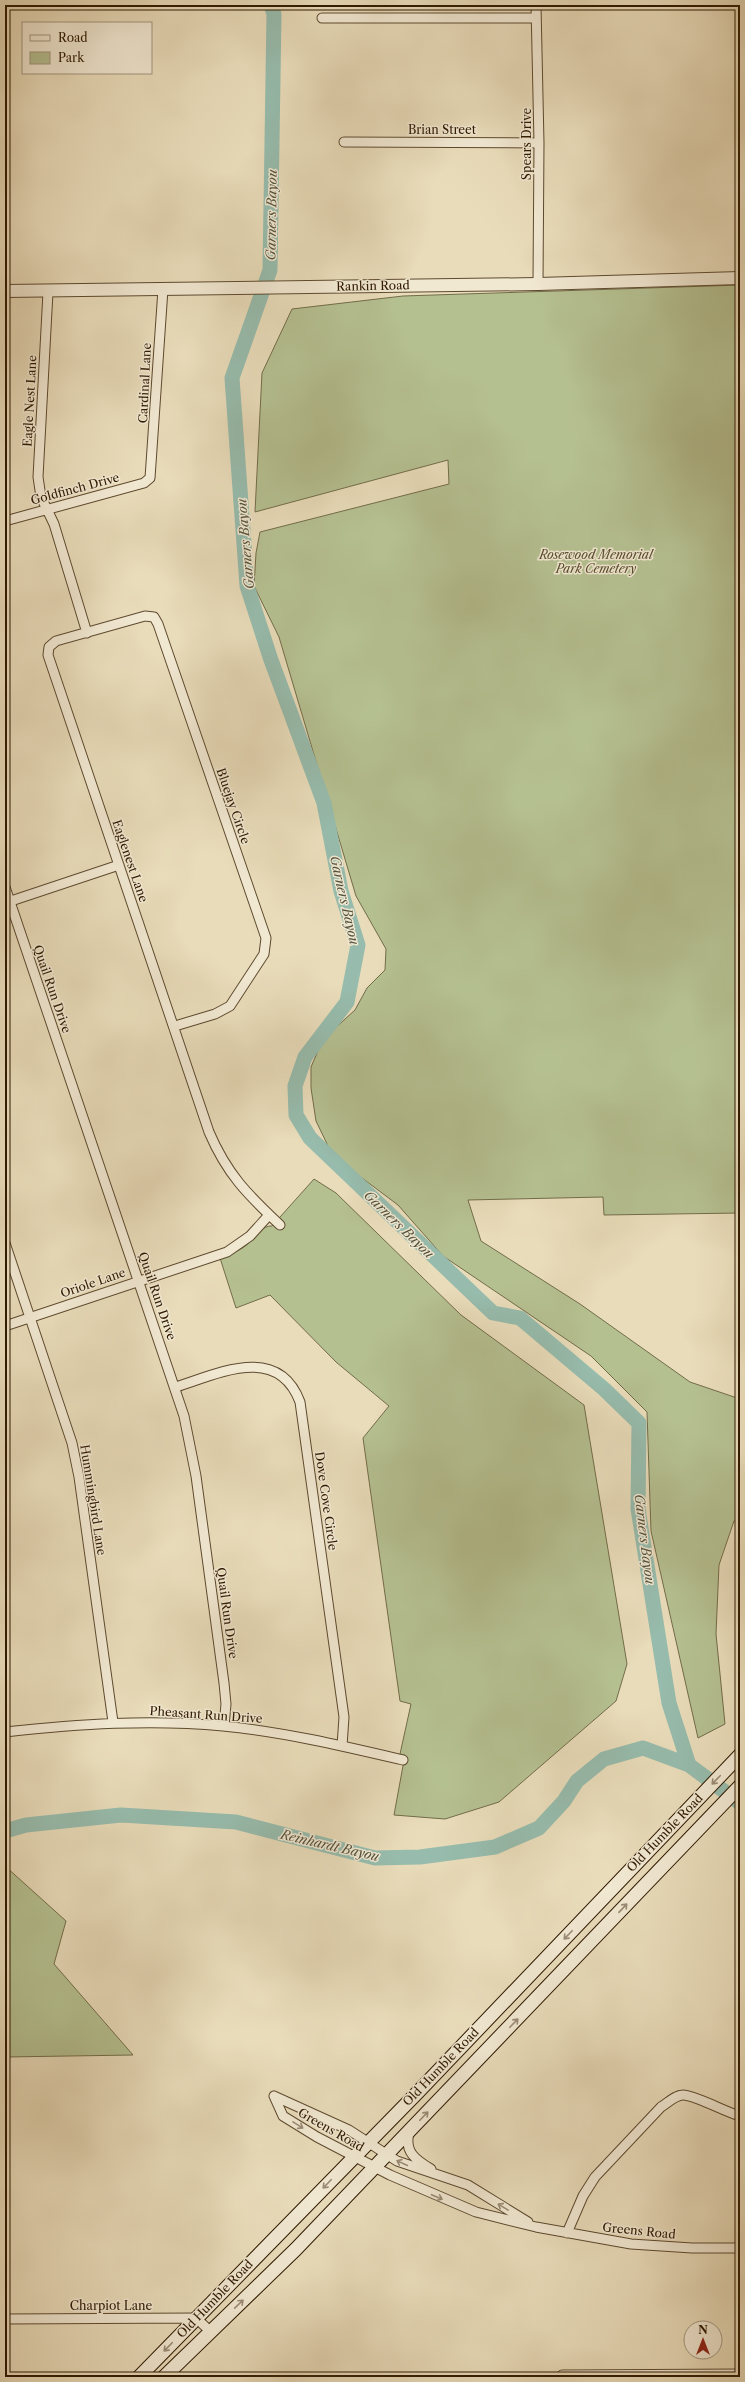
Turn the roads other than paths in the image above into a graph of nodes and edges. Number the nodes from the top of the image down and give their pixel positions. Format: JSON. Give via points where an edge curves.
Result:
{"nodes":[{"id":1,"x":536,"y":5,"type":"edge"},
{"id":2,"x":322,"y":18,"type":"dead end"},
{"id":3,"x":536,"y":18,"type":"junction"},
{"id":4,"x":344,"y":142,"type":"dead end"},
{"id":5,"x":539,"y":143,"type":"junction"},
{"id":6,"x":740,"y":278,"type":"edge"},
{"id":7,"x":538,"y":284,"type":"junction"},
{"id":8,"x":163,"y":289,"type":"junction"},
{"id":9,"x":5,"y":291,"type":"edge"},
{"id":10,"x":48,"y":292,"type":"junction"},
{"id":11,"x":150,"y":478,"type":"joint"},
{"id":12,"x":47,"y":510,"type":"junction"},
{"id":13,"x":5,"y":521,"type":"edge"},
{"id":14,"x":87,"y":632,"type":"junction"},
{"id":15,"x":119,"y":865,"type":"junction"},
{"id":16,"x":5,"y":887,"type":"edge"},
{"id":17,"x":8,"y":902,"type":"edge"},
{"id":18,"x":175,"y":1026,"type":"junction"},
{"id":19,"x":269,"y":1214,"type":"junction"},
{"id":20,"x":280,"y":1225,"type":"dead end"},
{"id":21,"x":5,"y":1243,"type":"edge"},
{"id":22,"x":139,"y":1280,"type":"junction"},
{"id":23,"x":30,"y":1317,"type":"junction"},
{"id":24,"x":5,"y":1326,"type":"edge"},
{"id":25,"x":176,"y":1387,"type":"junction"},
{"id":26,"x":113,"y":1722,"type":"junction"},
{"id":27,"x":224,"y":1726,"type":"junction"},
{"id":28,"x":5,"y":1732,"type":"edge"},
{"id":29,"x":342,"y":1746,"type":"junction"},
{"id":30,"x":740,"y":1755,"type":"edge"},
{"id":31,"x":403,"y":1760,"type":"dead end"},
{"id":32,"x":740,"y":1786,"type":"edge"},
{"id":33,"x":588,"y":1914,"type":"junction"},
{"id":34,"x":604,"y":1930,"type":"junction"},
{"id":35,"x":740,"y":2116,"type":"edge"},
{"id":36,"x":408,"y":2133,"type":"junction"},
{"id":37,"x":368,"y":2142,"type":"junction"},
{"id":38,"x":388,"y":2155,"type":"junction"},
{"id":39,"x":354,"y":2157,"type":"junction"},
{"id":40,"x":374,"y":2168,"type":"junction"},
{"id":41,"x":439,"y":2174,"type":"junction"},
{"id":42,"x":536,"y":2227,"type":"junction"},
{"id":43,"x":567,"y":2233,"type":"junction"},
{"id":44,"x":740,"y":2248,"type":"edge"},
{"id":45,"x":196,"y":2318,"type":"junction"},
{"id":46,"x":5,"y":2319,"type":"edge"},
{"id":47,"x":211,"y":2332,"type":"junction"},
{"id":48,"x":740,"y":2374,"type":"edge"},
{"id":49,"x":562,"y":2375,"type":"dead end"},
{"id":50,"x":624,"y":2376,"type":"edge"},
{"id":51,"x":139,"y":2377,"type":"edge"},
{"id":52,"x":164,"y":2377,"type":"edge"}],
"edges":[{"from":1,"to":3,"type":"street","name":"Spears Drive"},
{"from":2,"to":3,"type":"street"},
{"from":3,"to":5,"type":"street","name":"Spears Drive"},
{"from":4,"to":5,"type":"street","name":"Brian Street"},
{"from":5,"to":7,"type":"street","name":"Spears Drive"},
{"from":6,"to":7,"type":"street","name":"Rankin Road"},
{"from":7,"to":8,"type":"street","name":"Rankin Road"},
{"from":8,"to":10,"type":"street","name":"Rankin Road"},
{"from":8,"to":11,"type":"street","name":"Cardinal Lane"},
{"from":9,"to":10,"type":"street","name":"Rankin Road"},
{"from":10,"to":12,"type":"street","name":"Eagle Nest Lane","via":[[38,460],[41,497]]},
{"from":11,"to":12,"type":"street","name":"Goldfinch Drive","via":[[144,483]]},
{"from":12,"to":13,"type":"street","name":"Goldfinch Drive"},
{"from":12,"to":14,"type":"street","via":[[70,572]]},
{"from":14,"to":15,"type":"street","name":"Eaglenest Lane","via":[[56,641],[49,647],[48,655]]},
{"from":14,"to":18,"type":"street","name":"Bluejay Circle","via":[[145,616],[154,617],[266,938],[264,954],[230,1006],[215,1014]]},
{"from":15,"to":17,"type":"street"},
{"from":15,"to":18,"type":"street","name":"Eaglenest Lane"},
{"from":16,"to":17,"type":"street","name":"Quail Run Drive"},
{"from":17,"to":22,"type":"street","name":"Quail Run Drive"},
{"from":18,"to":19,"type":"street","name":"Eaglenest Lane","via":[[217,1149],[226,1168],[239,1185]]},
{"from":19,"to":20,"type":"street","name":"Eaglenest Lane"},
{"from":19,"to":22,"type":"street","name":"Oriole Lane","via":[[250,1236],[227,1252]]},
{"from":21,"to":23,"type":"street","name":"Hummingbird Lane"},
{"from":22,"to":23,"type":"street","name":"Oriole Lane"},
{"from":22,"to":25,"type":"street","name":"Quail Run Drive"},
{"from":23,"to":24,"type":"street","name":"Oriole Lane"},
{"from":23,"to":26,"type":"street","name":"Hummingbird Lane","via":[[68,1430],[78,1470]]},
{"from":25,"to":27,"type":"street","name":"Quail Run Drive","via":[[196,1476],[224,1683]]},
{"from":25,"to":29,"type":"street","name":"Dove Cove Circle","via":[[233,1368],[254,1366],[276,1373],[297,1393],[344,1717]]},
{"from":26,"to":27,"type":"street","name":"Pheasant Run Drive"},
{"from":26,"to":28,"type":"street","name":"Pheasant Run Drive"},
{"from":27,"to":29,"type":"street","name":"Pheasant Run Drive"},
{"from":29,"to":31,"type":"street","name":"Pheasant Run Drive"},
{"from":30,"to":33,"type":"main road","name":"Old Humble Road","one_way":true},
{"from":34,"to":32,"type":"main road","name":"Old Humble Road","one_way":true},
{"from":33,"to":34,"type":"main road"},
{"from":33,"to":37,"type":"main road","name":"Old Humble Road","one_way":true},
{"from":36,"to":34,"type":"main road","name":"Old Humble Road","one_way":true},
{"from":35,"to":43,"type":"street","via":[[691,2097],[682,2095],[674,2098],[594,2177]]},
{"from":36,"to":38,"type":"main road","name":"Old Humble Road"},
{"from":36,"to":41,"type":"street","name":"Greens Road","via":[[407,2145],[412,2156]]},
{"from":37,"to":38,"type":"street","name":"Greens Road"},
{"from":37,"to":39,"type":"main road","name":"Old Humble Road"},
{"from":37,"to":39,"type":"street","name":"Greens Road","one_way":true,"via":[[349,2130],[274,2096],[283,2116]]},
{"from":38,"to":40,"type":"main road","name":"Old Humble Road"},
{"from":41,"to":38,"type":"street","name":"Greens Road","one_way":true,"via":[[412,2167]]},
{"from":39,"to":40,"type":"street","name":"Greens Road"},
{"from":39,"to":45,"type":"main road","name":"Old Humble Road","one_way":true},
{"from":40,"to":42,"type":"street","name":"Greens Road","one_way":true,"via":[[471,2210]]},
{"from":47,"to":40,"type":"main road","name":"Old Humble Road","one_way":true},
{"from":42,"to":41,"type":"street","name":"Greens Road","one_way":true,"via":[[468,2185]]},
{"from":42,"to":43,"type":"street","name":"Greens Road"},
{"from":43,"to":44,"type":"street","name":"Greens Road","via":[[631,2244]]},
{"from":45,"to":46,"type":"street","name":"Charpiot Lane"},
{"from":45,"to":47,"type":"street"},
{"from":45,"to":51,"type":"main road","name":"Old Humble Road","one_way":true},
{"from":47,"to":52,"type":"main road","name":"Old Humble Road"},
{"from":48,"to":50,"type":"street"},
{"from":49,"to":50,"type":"street"}]}
